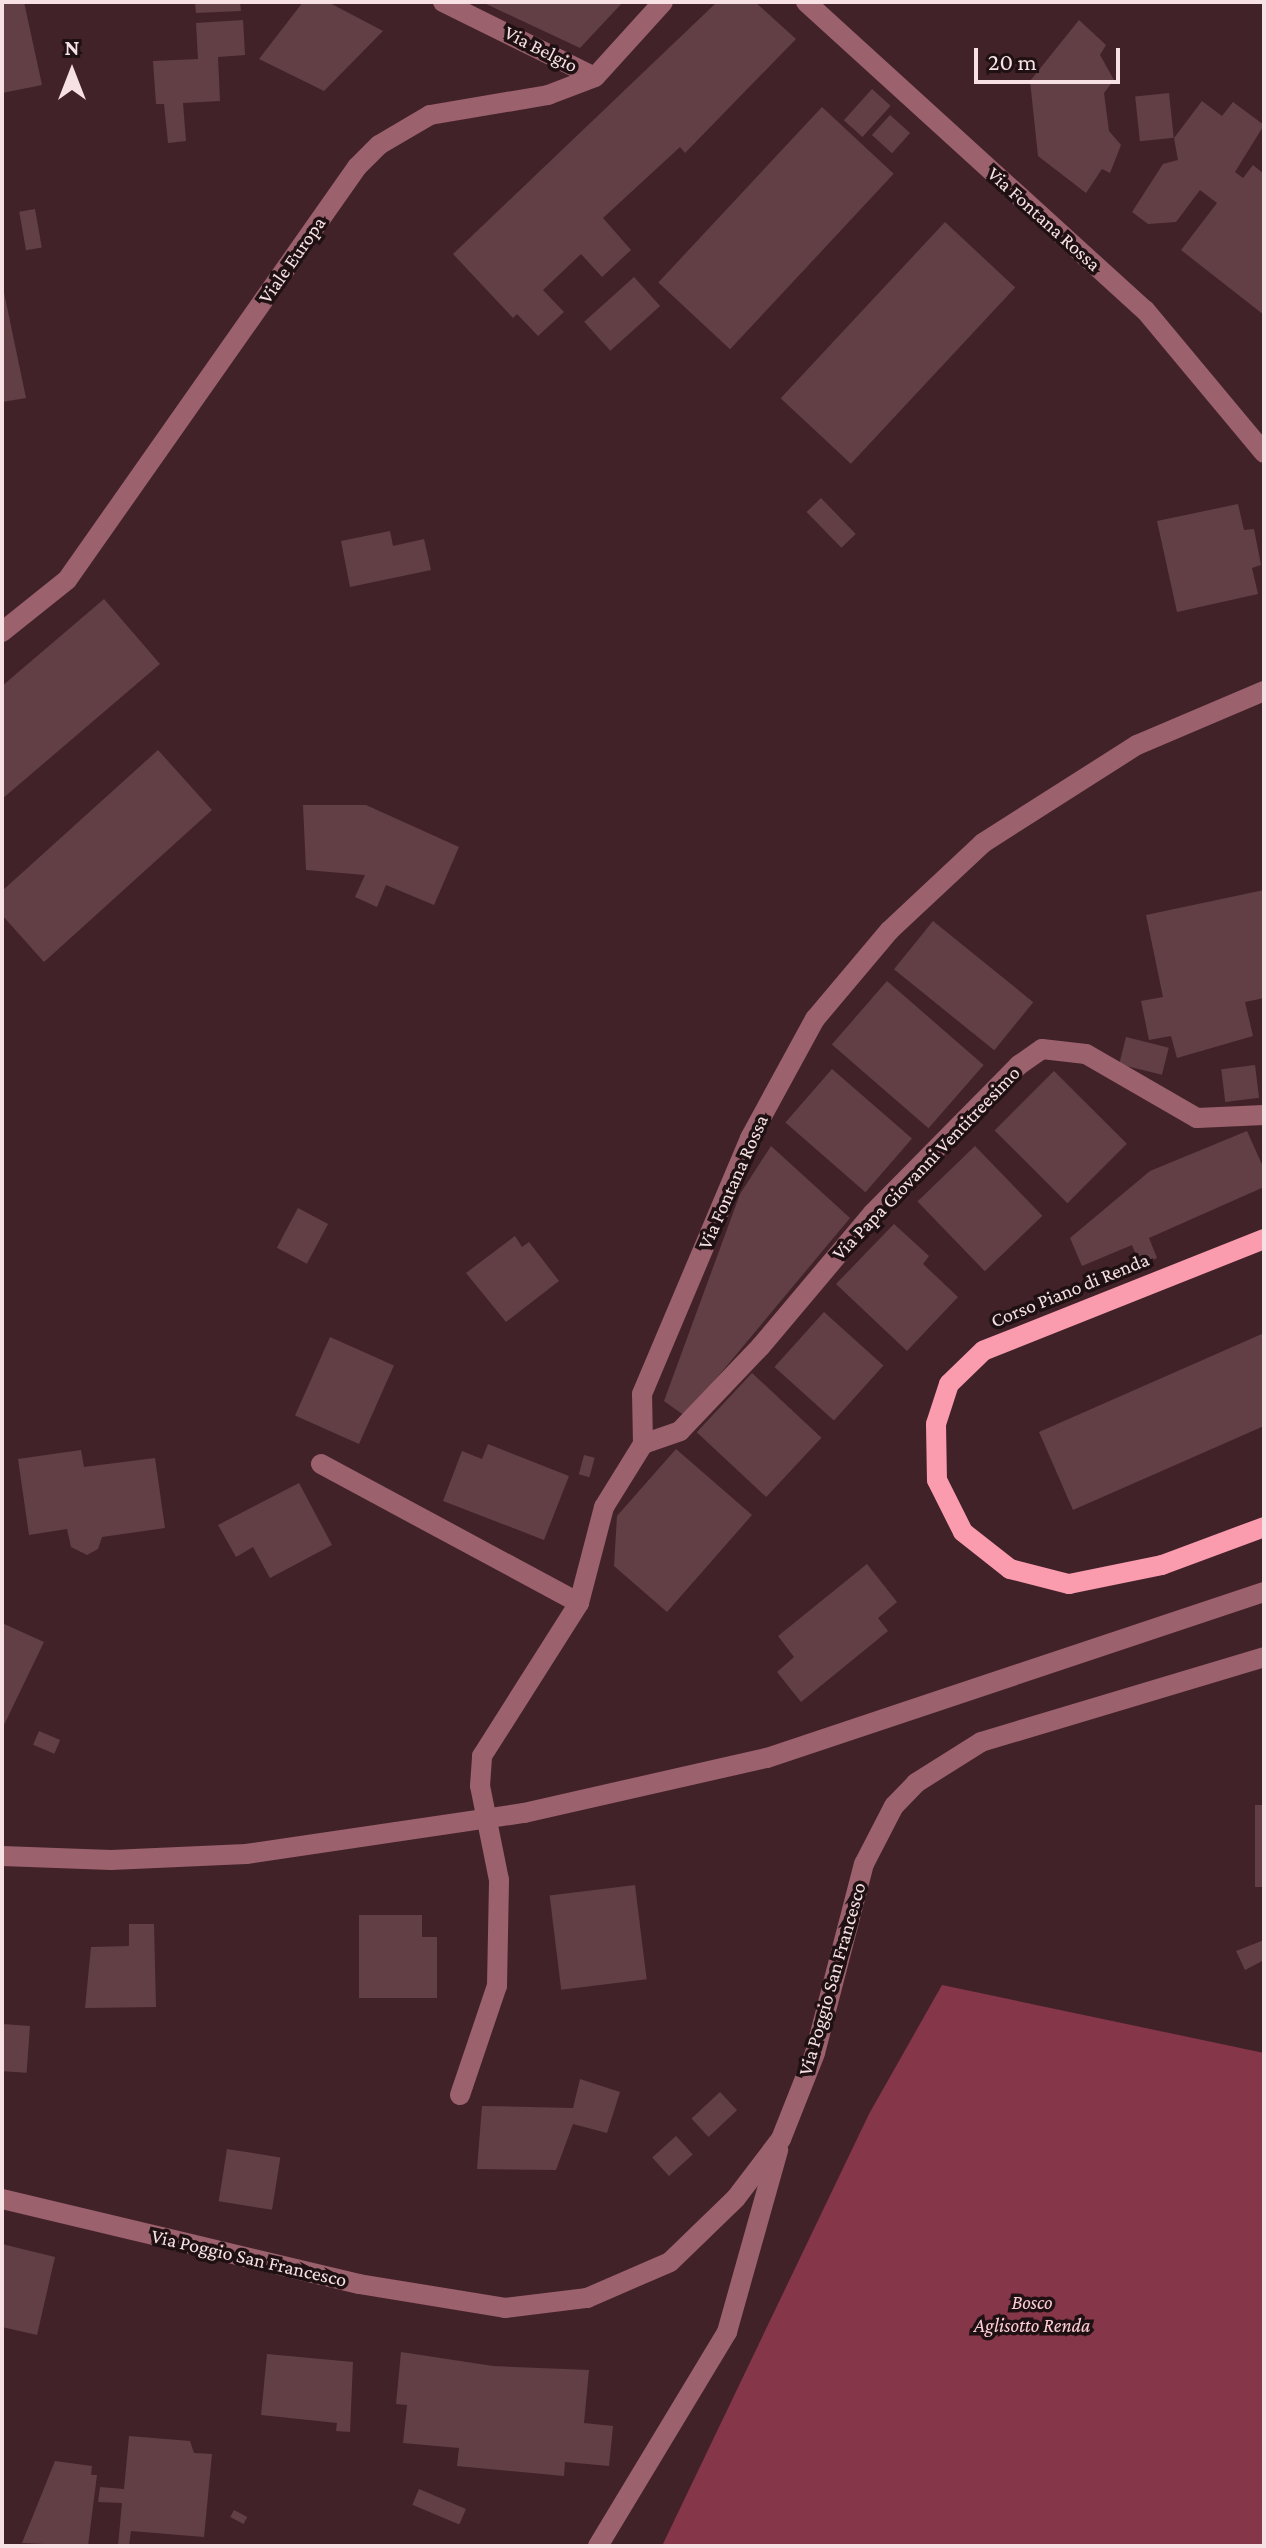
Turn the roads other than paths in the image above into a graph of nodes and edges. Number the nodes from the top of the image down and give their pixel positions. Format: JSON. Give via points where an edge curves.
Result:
{"nodes":[{"id":1,"x":443,"y":2,"type":"edge"},
{"id":2,"x":663,"y":2,"type":"edge"},
{"id":3,"x":806,"y":2,"type":"edge"},
{"id":4,"x":595,"y":77,"type":"junction"},
{"id":5,"x":1264,"y":453,"type":"edge"},
{"id":6,"x":2,"y":632,"type":"edge"},
{"id":7,"x":1264,"y":691,"type":"edge"},
{"id":8,"x":1264,"y":1115,"type":"edge"},
{"id":9,"x":1264,"y":1239,"type":"edge"},
{"id":10,"x":643,"y":1444,"type":"junction"},
{"id":11,"x":321,"y":1464,"type":"dead end"},
{"id":12,"x":1264,"y":1527,"type":"edge"},
{"id":13,"x":1264,"y":1592,"type":"edge"},
{"id":14,"x":579,"y":1603,"type":"junction"},
{"id":15,"x":1264,"y":1657,"type":"edge"},
{"id":16,"x":2,"y":1856,"type":"edge"},
{"id":17,"x":460,"y":2095,"type":"dead end"},
{"id":18,"x":781,"y":2139,"type":"junction"},
{"id":19,"x":2,"y":2199,"type":"edge"},
{"id":20,"x":598,"y":2546,"type":"edge"}],
"edges":[{"from":1,"to":4,"type":"street","name":"Via Belgio"},
{"from":2,"to":4,"type":"street","name":"Viale Europa"},
{"from":3,"to":5,"type":"street","name":"Via Fontana Rossa","via":[[1145,310]]},
{"from":4,"to":6,"type":"street","name":"Viale Europa","via":[[548,95],[430,115],[379,145],[357,167],[67,580]]},
{"from":7,"to":10,"type":"street","name":"Via Fontana Rossa","via":[[1137,745],[983,843],[889,931],[815,1019],[750,1138],[642,1394]]},
{"from":8,"to":10,"type":"street","name":"Via Papa Giovanni Ventitreesimo","via":[[1197,1118],[1086,1054],[1042,1049],[1019,1065],[872,1214],[761,1346],[680,1431]]},
{"from":9,"to":12,"type":"main road","name":"Corso Piano di Renda","via":[[983,1351],[949,1384],[936,1424],[937,1480],[963,1532],[1010,1569],[1069,1584],[1162,1565]]},
{"from":10,"to":14,"type":"street","via":[[604,1507]]},
{"from":11,"to":14,"type":"street"},
{"from":13,"to":16,"type":"street","via":[[767,1758],[524,1813],[246,1854],[111,1860]]},
{"from":14,"to":17,"type":"street","via":[[482,1756],[480,1786],[499,1880],[497,1986]]},
{"from":15,"to":18,"type":"street","name":"Via Poggio San Francesco","via":[[981,1742],[916,1783],[894,1806],[864,1864],[815,2053]]},
{"from":18,"to":19,"type":"street","name":"Via Poggio San Francesco","via":[[736,2198],[670,2262],[587,2298],[505,2308],[359,2284]]},
{"from":18,"to":20,"type":"street","via":[[727,2332]]}]}
